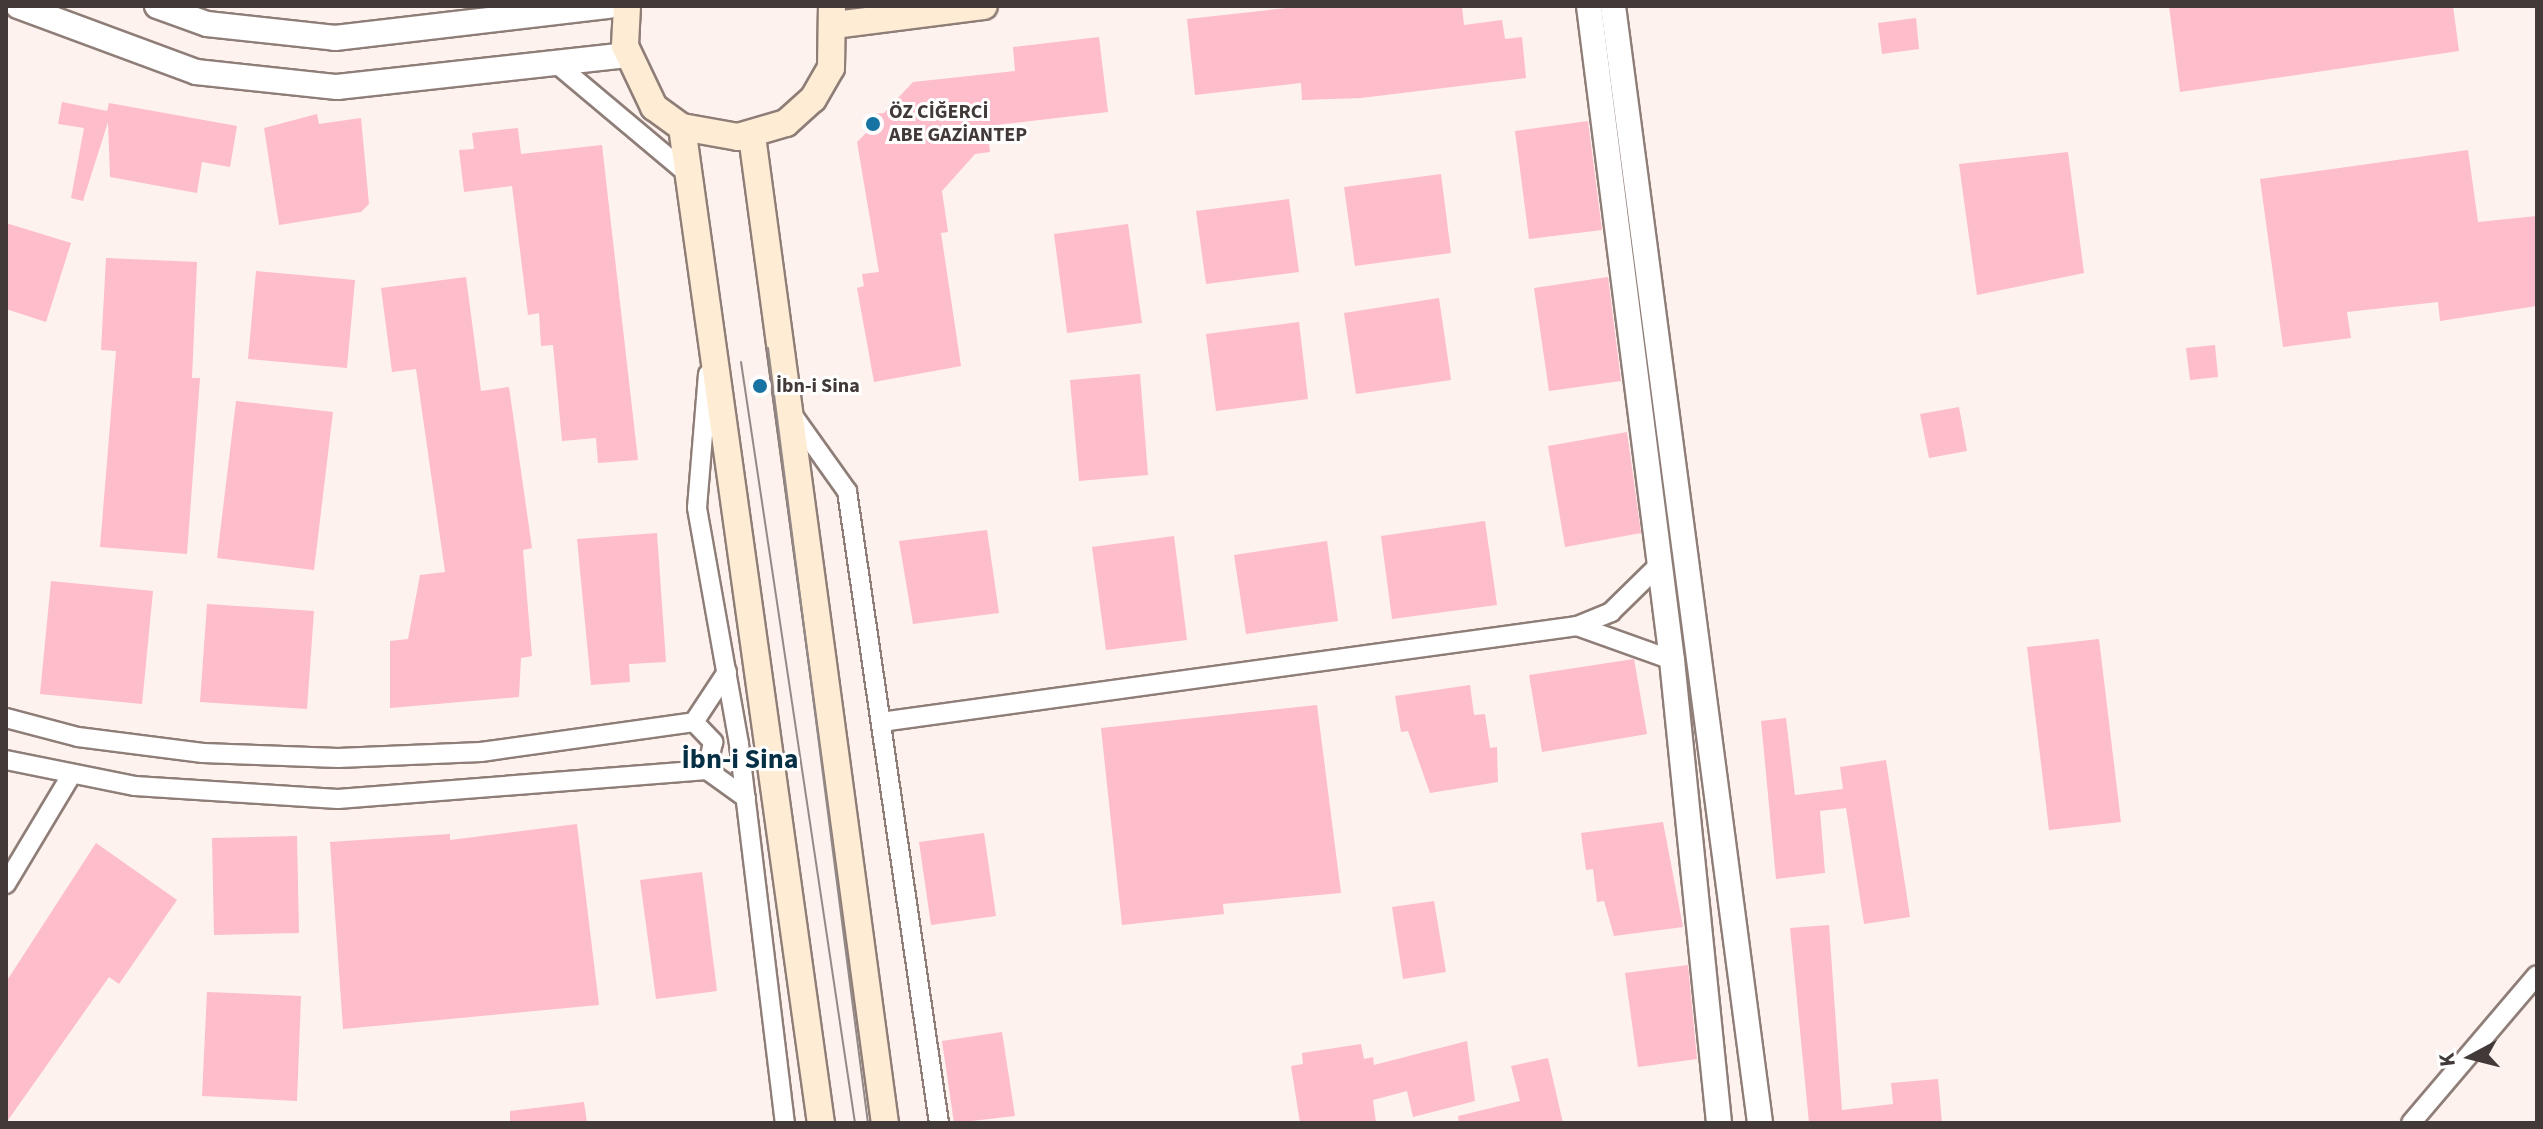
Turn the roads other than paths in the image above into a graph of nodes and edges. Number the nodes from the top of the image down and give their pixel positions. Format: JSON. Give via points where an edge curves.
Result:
{"nodes":[{"id":1,"x":18,"y":6,"type":"edge"},
{"id":2,"x":157,"y":6,"type":"edge"},
{"id":3,"x":609,"y":6,"type":"edge"},
{"id":4,"x":627,"y":6,"type":"edge"},
{"id":5,"x":984,"y":6,"type":"edge"},
{"id":6,"x":1589,"y":6,"type":"edge"},
{"id":7,"x":1613,"y":6,"type":"edge"},
{"id":8,"x":834,"y":16,"type":"edge"},
{"id":9,"x":627,"y":55,"type":"junction"},
{"id":10,"x":558,"y":65,"type":"junction"},
{"id":11,"x":682,"y":127,"type":"junction"},
{"id":12,"x":752,"y":136,"type":"junction"},
{"id":13,"x":689,"y":175,"type":"junction"},
{"id":14,"x":712,"y":336,"type":"junction"},
{"id":15,"x":785,"y":404,"type":"junction"},
{"id":16,"x":1661,"y":563,"type":"junction"},
{"id":17,"x":1577,"y":626,"type":"junction"},
{"id":18,"x":1672,"y":660,"type":"junction"},
{"id":19,"x":727,"y":672,"type":"junction"},
{"id":20,"x":6,"y":718,"type":"edge"},
{"id":21,"x":694,"y":722,"type":"junction"},
{"id":22,"x":881,"y":722,"type":"junction"},
{"id":23,"x":6,"y":760,"type":"edge"},
{"id":24,"x":707,"y":770,"type":"junction"},
{"id":25,"x":70,"y":777,"type":"junction"},
{"id":26,"x":746,"y":798,"type":"junction"},
{"id":27,"x":6,"y":884,"type":"edge"},
{"id":28,"x":2537,"y":975,"type":"edge"},
{"id":29,"x":785,"y":1123,"type":"edge"},
{"id":30,"x":821,"y":1123,"type":"edge"},
{"id":31,"x":885,"y":1123,"type":"edge"},
{"id":32,"x":939,"y":1123,"type":"edge"},
{"id":33,"x":1719,"y":1123,"type":"edge"},
{"id":34,"x":1760,"y":1123,"type":"edge"},
{"id":35,"x":2411,"y":1123,"type":"edge"}],
"edges":[{"from":1,"to":10,"type":"street","via":[[196,72],[337,87]]},
{"from":2,"to":3,"type":"street","via":[[207,24],[335,38]]},
{"from":4,"to":9,"type":"main road"},
{"from":5,"to":8,"type":"main road"},
{"from":6,"to":16,"type":"street"},
{"from":7,"to":34,"type":"street"},
{"from":8,"to":12,"type":"main road","via":[[831,68],[813,99],[786,123]]},
{"from":9,"to":10,"type":"street"},
{"from":9,"to":11,"type":"main road","via":[[654,107]]},
{"from":10,"to":13,"type":"street"},
{"from":11,"to":12,"type":"main road"},
{"from":11,"to":13,"type":"main road"},
{"from":12,"to":15,"type":"main road"},
{"from":13,"to":14,"type":"main road"},
{"from":14,"to":19,"type":"street","via":[[697,508]]},
{"from":14,"to":30,"type":"main road"},
{"from":15,"to":22,"type":"street","via":[[847,491]]},
{"from":15,"to":31,"type":"main road"},
{"from":16,"to":17,"type":"street","via":[[1611,612]]},
{"from":16,"to":18,"type":"street"},
{"from":17,"to":18,"type":"street"},
{"from":17,"to":22,"type":"street"},
{"from":18,"to":33,"type":"street"},
{"from":19,"to":21,"type":"street"},
{"from":19,"to":26,"type":"street"},
{"from":20,"to":21,"type":"street","via":[[140,746],[338,758],[481,752]]},
{"from":21,"to":24,"type":"street","via":[[713,742]]},
{"from":22,"to":32,"type":"street"},
{"from":23,"to":25,"type":"street"},
{"from":24,"to":25,"type":"street","via":[[338,799]]},
{"from":24,"to":26,"type":"street"},
{"from":25,"to":27,"type":"street"},
{"from":26,"to":29,"type":"street"},
{"from":28,"to":35,"type":"street"}]}
